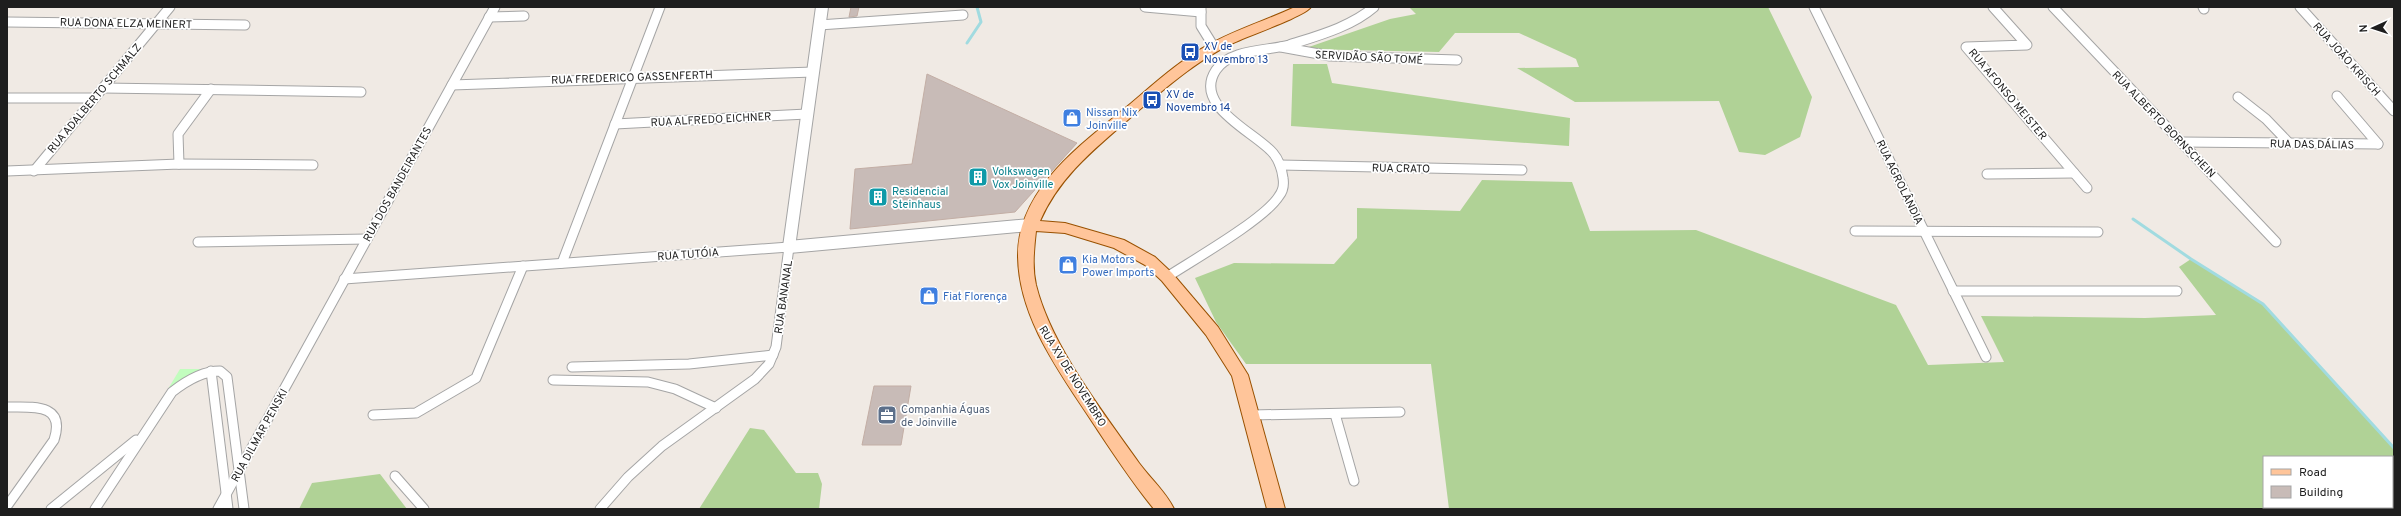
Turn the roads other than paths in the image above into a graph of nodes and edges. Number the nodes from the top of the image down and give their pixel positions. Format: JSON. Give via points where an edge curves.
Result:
{"nodes":[{"id":1,"x":170,"y":7,"type":"edge"},
{"id":2,"x":495,"y":7,"type":"edge"},
{"id":3,"x":660,"y":7,"type":"edge"},
{"id":4,"x":822,"y":7,"type":"edge"},
{"id":5,"x":1145,"y":7,"type":"edge"},
{"id":6,"x":1305,"y":7,"type":"edge"},
{"id":7,"x":1374,"y":7,"type":"edge"},
{"id":8,"x":1814,"y":7,"type":"edge"},
{"id":9,"x":1992,"y":7,"type":"edge"},
{"id":10,"x":2053,"y":7,"type":"edge"},
{"id":11,"x":2300,"y":7,"type":"edge"},
{"id":12,"x":1201,"y":10,"type":"edge"},
{"id":13,"x":963,"y":15,"type":"dead end"},
{"id":14,"x":524,"y":16,"type":"dead end"},
{"id":15,"x":489,"y":18,"type":"junction"},
{"id":16,"x":7,"y":22,"type":"edge"},
{"id":17,"x":157,"y":23,"type":"junction"},
{"id":18,"x":246,"y":25,"type":"dead end"},
{"id":19,"x":819,"y":25,"type":"junction"},
{"id":20,"x":1214,"y":47,"type":"junction"},
{"id":21,"x":1281,"y":47,"type":"junction"},
{"id":22,"x":1457,"y":60,"type":"dead end"},
{"id":23,"x":813,"y":72,"type":"junction"},
{"id":24,"x":633,"y":77,"type":"junction"},
{"id":25,"x":452,"y":85,"type":"junction"},
{"id":26,"x":103,"y":88,"type":"junction"},
{"id":27,"x":211,"y":89,"type":"junction"},
{"id":28,"x":361,"y":92,"type":"dead end"},
{"id":29,"x":2337,"y":96,"type":"dead end"},
{"id":30,"x":2238,"y":97,"type":"dead end"},
{"id":31,"x":7,"y":98,"type":"edge"},
{"id":32,"x":94,"y":98,"type":"junction"},
{"id":33,"x":2394,"y":111,"type":"edge"},
{"id":34,"x":807,"y":114,"type":"junction"},
{"id":35,"x":615,"y":124,"type":"junction"},
{"id":36,"x":2181,"y":142,"type":"junction"},
{"id":37,"x":2289,"y":144,"type":"junction"},
{"id":38,"x":178,"y":164,"type":"junction"},
{"id":39,"x":313,"y":165,"type":"dead end"},
{"id":40,"x":1280,"y":165,"type":"junction"},
{"id":41,"x":1522,"y":170,"type":"dead end"},
{"id":42,"x":7,"y":171,"type":"edge"},
{"id":43,"x":34,"y":171,"type":"junction"},
{"id":44,"x":2074,"y":173,"type":"junction"},
{"id":45,"x":1987,"y":174,"type":"dead end"},
{"id":46,"x":2087,"y":188,"type":"dead end"},
{"id":47,"x":1030,"y":225,"type":"junction"},
{"id":48,"x":1855,"y":231,"type":"dead end"},
{"id":49,"x":1924,"y":231,"type":"junction"},
{"id":50,"x":2098,"y":232,"type":"dead end"},
{"id":51,"x":367,"y":239,"type":"junction"},
{"id":52,"x":198,"y":242,"type":"dead end"},
{"id":53,"x":2276,"y":242,"type":"dead end"},
{"id":54,"x":789,"y":247,"type":"junction"},
{"id":55,"x":562,"y":263,"type":"junction"},
{"id":56,"x":523,"y":266,"type":"junction"},
{"id":57,"x":1167,"y":277,"type":"junction"},
{"id":58,"x":344,"y":279,"type":"junction"},
{"id":59,"x":1953,"y":291,"type":"junction"},
{"id":60,"x":2177,"y":291,"type":"dead end"},
{"id":61,"x":773,"y":355,"type":"junction"},
{"id":62,"x":1986,"y":357,"type":"dead end"},
{"id":63,"x":300,"y":360,"type":"joint"},
{"id":64,"x":572,"y":367,"type":"dead end"},
{"id":65,"x":211,"y":371,"type":"junction"},
{"id":66,"x":552,"y":380,"type":"dead end"},
{"id":67,"x":7,"y":407,"type":"edge"},
{"id":68,"x":716,"y":408,"type":"junction"},
{"id":69,"x":1400,"y":412,"type":"dead end"},
{"id":70,"x":1335,"y":414,"type":"junction"},
{"id":71,"x":373,"y":415,"type":"dead end"},
{"id":72,"x":1252,"y":415,"type":"junction"},
{"id":73,"x":142,"y":435,"type":"junction"},
{"id":74,"x":239,"y":470,"type":"junction"},
{"id":75,"x":395,"y":476,"type":"dead end"},
{"id":76,"x":1354,"y":481,"type":"dead end"},
{"id":77,"x":226,"y":494,"type":"junction"},
{"id":78,"x":7,"y":506,"type":"edge"},
{"id":79,"x":51,"y":509,"type":"edge"},
{"id":80,"x":95,"y":509,"type":"edge"},
{"id":81,"x":218,"y":509,"type":"edge"},
{"id":82,"x":228,"y":509,"type":"edge"},
{"id":83,"x":244,"y":509,"type":"edge"},
{"id":84,"x":424,"y":509,"type":"edge"},
{"id":85,"x":600,"y":509,"type":"edge"},
{"id":86,"x":1165,"y":509,"type":"edge"},
{"id":87,"x":1276,"y":509,"type":"edge"}],
"edges":[{"from":1,"to":17,"type":"street","name":"RUA ADALBERTO SCHMALZ"},
{"from":2,"to":15,"type":"street","name":"RUA DOS BANDEIRANTES"},
{"from":3,"to":24,"type":"street"},
{"from":4,"to":19,"type":"street","name":"RUA BANANAL"},
{"from":5,"to":12,"type":"street"},
{"from":6,"to":20,"type":"main road","name":"RUA XV DE NOVEMBRO"},
{"from":7,"to":21,"type":"street","via":[[1353,21]]},
{"from":8,"to":49,"type":"street","name":"RUA AGROLÂNDIA"},
{"from":9,"to":44,"type":"street","name":"RUA AFONSO MEISTER","via":[[2027,45],[1966,47]]},
{"from":10,"to":36,"type":"street","name":"RUA ALBERTO BORNSCHEIN"},
{"from":11,"to":33,"type":"street","name":"RUA JOÃO KRISCH"},
{"from":12,"to":20,"type":"street","via":[[1201,26]]},
{"from":13,"to":19,"type":"street"},
{"from":14,"to":15,"type":"street"},
{"from":15,"to":25,"type":"street","name":"RUA DOS BANDEIRANTES"},
{"from":16,"to":17,"type":"street","name":"RUA DONA ELZA MEINERT"},
{"from":17,"to":18,"type":"street","name":"RUA DONA ELZA MEINERT"},
{"from":17,"to":26,"type":"street","name":"RUA ADALBERTO SCHMALZ"},
{"from":19,"to":23,"type":"street","name":"RUA BANANAL"},
{"from":20,"to":47,"type":"main road","name":"RUA XV DE NOVEMBRO","via":[[1177,72],[1065,167],[1046,194]]},
{"from":21,"to":22,"type":"street","name":"SERVIDÃO SÃO TOMÉ","via":[[1330,56]]},
{"from":21,"to":40,"type":"street","via":[[1230,59],[1215,72],[1211,89],[1218,107],[1226,117],[1268,147]]},
{"from":23,"to":24,"type":"street","name":"RUA FREDERICO GASSENFERTH"},
{"from":23,"to":34,"type":"street","name":"RUA BANANAL"},
{"from":24,"to":25,"type":"street","name":"RUA FREDERICO GASSENFERTH"},
{"from":24,"to":35,"type":"street"},
{"from":25,"to":51,"type":"street","name":"RUA DOS BANDEIRANTES"},
{"from":26,"to":27,"type":"street"},
{"from":26,"to":32,"type":"street","name":"RUA ADALBERTO SCHMALZ"},
{"from":27,"to":28,"type":"street"},
{"from":27,"to":38,"type":"street","via":[[178,134]]},
{"from":29,"to":37,"type":"street","name":"RUA DAS DÁLIAS","via":[[2378,144]]},
{"from":30,"to":37,"type":"street","via":[[2266,119]]},
{"from":31,"to":32,"type":"street"},
{"from":32,"to":43,"type":"street","name":"RUA ADALBERTO SCHMALZ"},
{"from":34,"to":35,"type":"street","name":"RUA ALFREDO EICHNER"},
{"from":34,"to":54,"type":"street","name":"RUA BANANAL"},
{"from":35,"to":55,"type":"street"},
{"from":36,"to":37,"type":"street","name":"RUA DAS DÁLIAS"},
{"from":36,"to":53,"type":"street","name":"RUA ALBERTO BORNSCHEIN"},
{"from":38,"to":39,"type":"street"},
{"from":38,"to":43,"type":"street"},
{"from":40,"to":41,"type":"street","name":"RUA CRATO"},
{"from":40,"to":57,"type":"street","via":[[1283,185],[1278,198],[1256,218]]},
{"from":42,"to":43,"type":"street"},
{"from":44,"to":45,"type":"street"},
{"from":44,"to":46,"type":"street","name":"RUA AFONSO MEISTER"},
{"from":47,"to":54,"type":"street","name":"RUA TUTÓIA"},
{"from":47,"to":57,"type":"main road","via":[[1065,228],[1119,244],[1142,256]]},
{"from":47,"to":86,"type":"main road","name":"RUA XV DE NOVEMBRO","via":[[1026,250],[1027,278],[1041,326],[1097,415],[1140,478]]},
{"from":48,"to":49,"type":"street"},
{"from":49,"to":50,"type":"street"},
{"from":49,"to":59,"type":"street","name":"RUA AGROLÂNDIA"},
{"from":51,"to":52,"type":"street"},
{"from":51,"to":58,"type":"street","name":"RUA DOS BANDEIRANTES"},
{"from":54,"to":55,"type":"street","name":"RUA TUTÓIA"},
{"from":54,"to":61,"type":"street","name":"RUA BANANAL"},
{"from":55,"to":56,"type":"street","name":"RUA TUTÓIA"},
{"from":56,"to":58,"type":"street","name":"RUA TUTÓIA"},
{"from":56,"to":71,"type":"street","via":[[476,378],[416,413]]},
{"from":57,"to":72,"type":"main road","via":[[1226,351],[1240,375]]},
{"from":58,"to":63,"type":"street","name":"RUA DOS BANDEIRANTES"},
{"from":59,"to":60,"type":"street"},
{"from":59,"to":62,"type":"street","name":"RUA AGROLÂNDIA"},
{"from":61,"to":64,"type":"street","via":[[689,364]]},
{"from":61,"to":68,"type":"street","name":"RUA BANANAL","via":[[762,372]]},
{"from":63,"to":74,"type":"street","name":"RUA DILMAR PENSKI"},
{"from":65,"to":73,"type":"street","via":[[179,386],[166,399]]},
{"from":65,"to":74,"type":"street","via":[[220,371],[227,377]]},
{"from":65,"to":77,"type":"street"},
{"from":66,"to":68,"type":"street","via":[[648,382],[675,389]]},
{"from":67,"to":78,"type":"street","via":[[49,410],[55,415],[58,427],[54,440]]},
{"from":68,"to":85,"type":"street","name":"RUA BANANAL","via":[[645,461]]},
{"from":69,"to":70,"type":"street"},
{"from":70,"to":72,"type":"street"},
{"from":70,"to":76,"type":"street"},
{"from":72,"to":87,"type":"main road"},
{"from":73,"to":79,"type":"street"},
{"from":73,"to":80,"type":"street"},
{"from":74,"to":77,"type":"street","name":"RUA DILMAR PENSKI"},
{"from":74,"to":83,"type":"street"},
{"from":75,"to":84,"type":"street"},
{"from":77,"to":81,"type":"street","name":"RUA DILMAR PENSKI"},
{"from":77,"to":82,"type":"street"}]}
